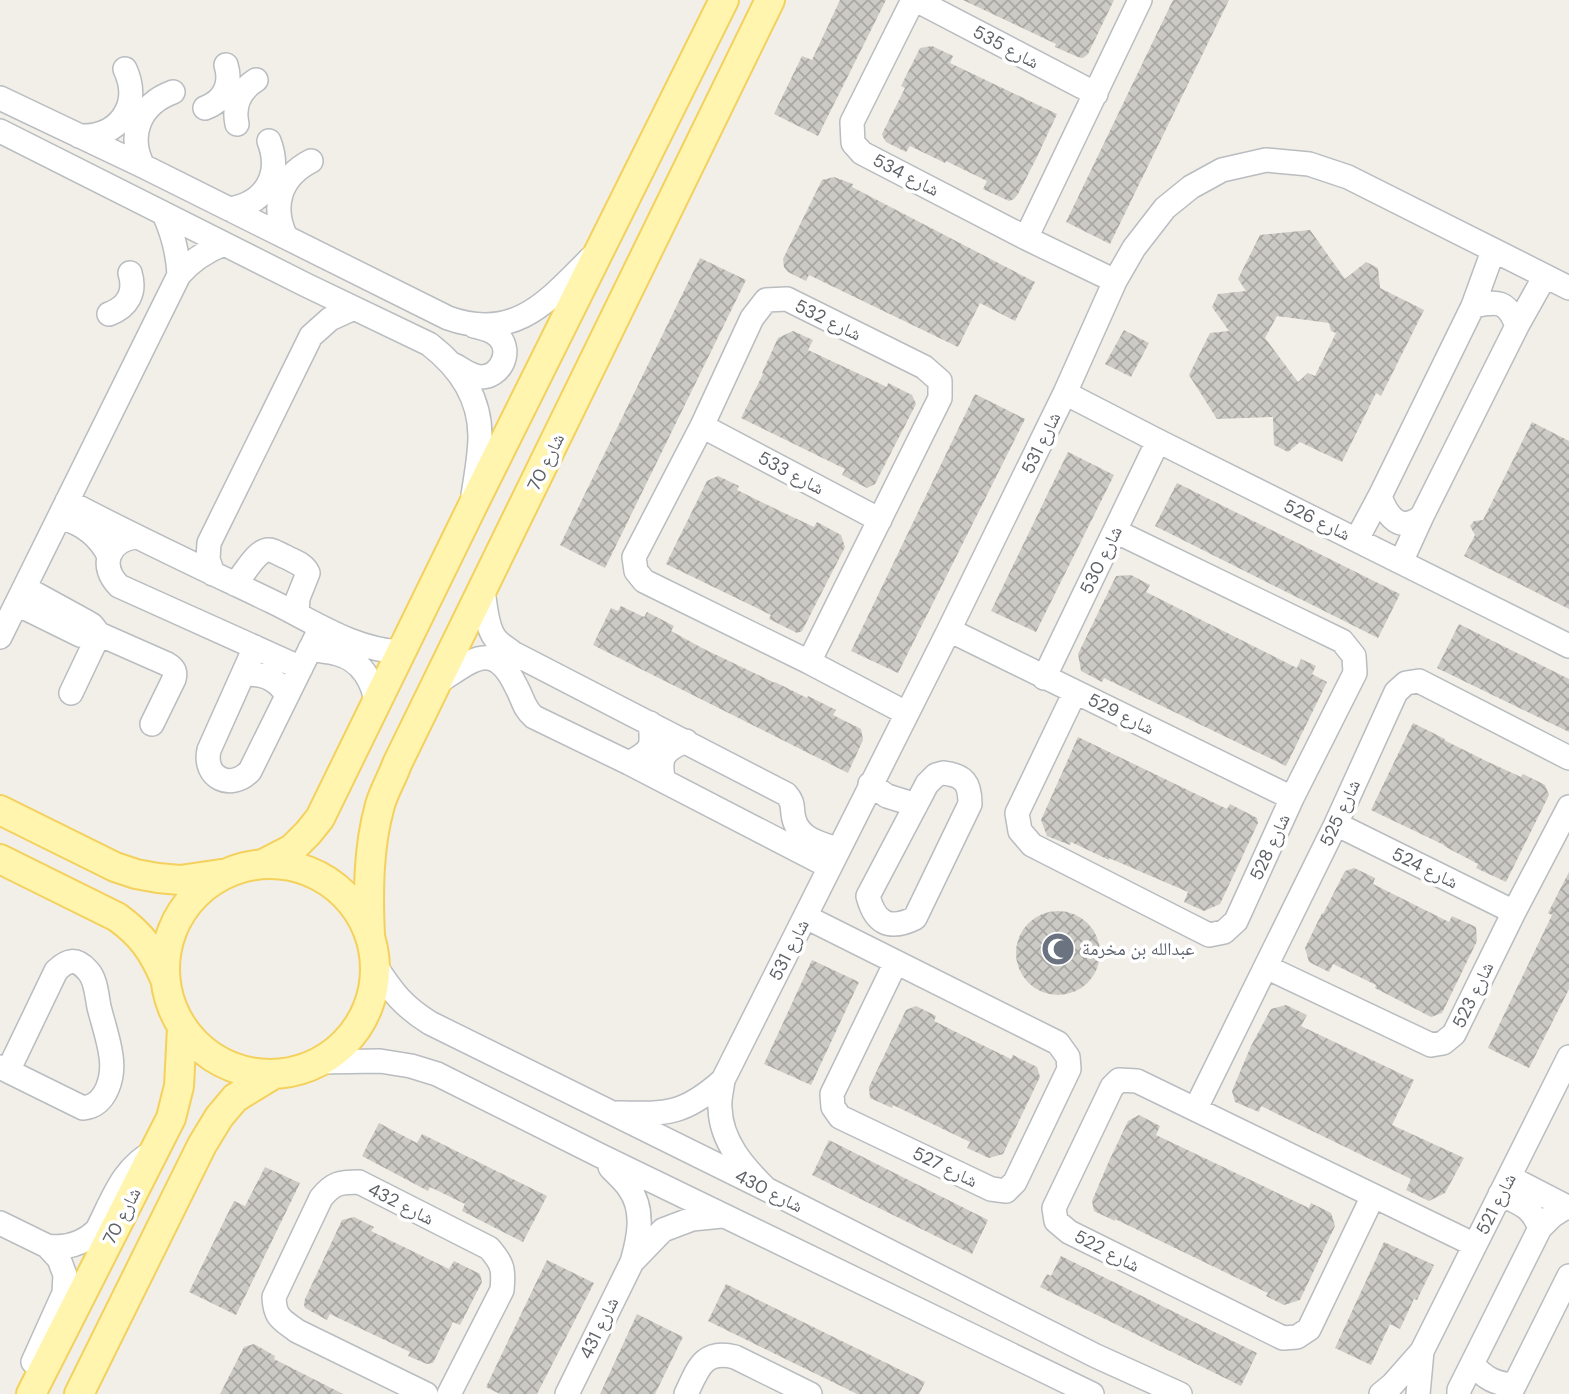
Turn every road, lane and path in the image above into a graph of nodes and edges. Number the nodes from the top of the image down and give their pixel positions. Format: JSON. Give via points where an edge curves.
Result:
{"nodes":[{"id":1,"x":724,"y":0,"type":"edge"},
{"id":2,"x":770,"y":0,"type":"edge"},
{"id":3,"x":914,"y":0,"type":"edge"},
{"id":4,"x":1140,"y":0,"type":"edge"},
{"id":5,"x":226,"y":65,"type":"dead end"},
{"id":6,"x":125,"y":69,"type":"dead end"},
{"id":7,"x":256,"y":80,"type":"dead end"},
{"id":8,"x":173,"y":92,"type":"dead end"},
{"id":9,"x":1096,"y":94,"type":"junction"},
{"id":10,"x":0,"y":98,"type":"edge"},
{"id":11,"x":205,"y":108,"type":"dead end"},
{"id":12,"x":237,"y":124,"type":"dead end"},
{"id":13,"x":0,"y":131,"type":"edge"},
{"id":14,"x":79,"y":136,"type":"junction"},
{"id":15,"x":270,"y":141,"type":"dead end"},
{"id":16,"x":312,"y":162,"type":"dead end"},
{"id":17,"x":143,"y":166,"type":"junction"},
{"id":18,"x":229,"y":209,"type":"junction"},
{"id":19,"x":164,"y":214,"type":"junction"},
{"id":20,"x":286,"y":237,"type":"junction"},
{"id":21,"x":1027,"y":238,"type":"junction"},
{"id":22,"x":225,"y":244,"type":"junction"},
{"id":23,"x":600,"y":248,"type":"junction"},
{"id":24,"x":1493,"y":251,"type":"junction"},
{"id":25,"x":130,"y":273,"type":"dead end"},
{"id":26,"x":178,"y":275,"type":"junction"},
{"id":27,"x":1545,"y":276,"type":"junction"},
{"id":28,"x":1115,"y":281,"type":"junction"},
{"id":29,"x":306,"y":285,"type":"junction"},
{"id":30,"x":1569,"y":288,"type":"edge"},
{"id":31,"x":1473,"y":306,"type":"junction"},
{"id":32,"x":354,"y":308,"type":"junction"},
{"id":33,"x":109,"y":314,"type":"dead end"},
{"id":34,"x":472,"y":325,"type":"junction"},
{"id":35,"x":1517,"y":326,"type":"junction"},
{"id":36,"x":311,"y":336,"type":"junction"},
{"id":37,"x":452,"y":363,"type":"junction"},
{"id":38,"x":1065,"y":393,"type":"junction"},
{"id":39,"x":702,"y":426,"type":"junction"},
{"id":40,"x":1158,"y":441,"type":"junction"},
{"id":41,"x":1380,"y":496,"type":"junction"},
{"id":42,"x":63,"y":509,"type":"junction"},
{"id":43,"x":471,"y":509,"type":"junction"},
{"id":44,"x":1422,"y":516,"type":"junction"},
{"id":45,"x":880,"y":520,"type":"junction"},
{"id":46,"x":1115,"y":531,"type":"junction"},
{"id":47,"x":135,"y":537,"type":"junction"},
{"id":48,"x":1357,"y":539,"type":"junction"},
{"id":49,"x":209,"y":543,"type":"junction"},
{"id":50,"x":109,"y":555,"type":"junction"},
{"id":51,"x":182,"y":559,"type":"junction"},
{"id":52,"x":1402,"y":562,"type":"junction"},
{"id":53,"x":213,"y":574,"type":"junction"},
{"id":54,"x":235,"y":584,"type":"junction"},
{"id":55,"x":483,"y":592,"type":"junction"},
{"id":56,"x":21,"y":596,"type":"junction"},
{"id":57,"x":297,"y":614,"type":"junction"},
{"id":58,"x":321,"y":626,"type":"junction"},
{"id":59,"x":949,"y":630,"type":"junction"},
{"id":60,"x":99,"y":634,"type":"junction"},
{"id":61,"x":0,"y":637,"type":"edge"},
{"id":62,"x":1569,"y":646,"type":"edge"},
{"id":63,"x":255,"y":648,"type":"junction"},
{"id":64,"x":401,"y":652,"type":"junction"},
{"id":65,"x":306,"y":659,"type":"junction"},
{"id":66,"x":809,"y":662,"type":"junction"},
{"id":67,"x":546,"y":669,"type":"junction"},
{"id":68,"x":243,"y":675,"type":"junction"},
{"id":69,"x":1044,"y":678,"type":"junction"},
{"id":70,"x":437,"y":683,"type":"junction"},
{"id":71,"x":518,"y":689,"type":"junction"},
{"id":72,"x":1075,"y":692,"type":"junction"},
{"id":73,"x":71,"y":693,"type":"dead end"},
{"id":74,"x":288,"y":696,"type":"junction"},
{"id":75,"x":376,"y":704,"type":"junction"},
{"id":76,"x":906,"y":713,"type":"junction"},
{"id":77,"x":650,"y":723,"type":"junction"},
{"id":78,"x":152,"y":724,"type":"dead end"},
{"id":79,"x":686,"y":741,"type":"junction"},
{"id":80,"x":1569,"y":758,"type":"edge"},
{"id":81,"x":629,"y":763,"type":"junction"},
{"id":82,"x":664,"y":781,"type":"junction"},
{"id":83,"x":867,"y":792,"type":"junction"},
{"id":84,"x":1292,"y":798,"type":"junction"},
{"id":85,"x":1569,"y":807,"type":"edge"},
{"id":86,"x":0,"y":810,"type":"edge"},
{"id":87,"x":911,"y":813,"type":"junction"},
{"id":88,"x":793,"y":817,"type":"junction"},
{"id":89,"x":1336,"y":824,"type":"junction"},
{"id":90,"x":769,"y":834,"type":"junction"},
{"id":91,"x":834,"y":858,"type":"junction"},
{"id":92,"x":0,"y":859,"type":"edge"},
{"id":93,"x":265,"y":863,"type":"junction"},
{"id":94,"x":223,"y":874,"type":"junction"},
{"id":95,"x":1514,"y":912,"type":"junction"},
{"id":96,"x":806,"y":917,"type":"junction"},
{"id":97,"x":370,"y":936,"type":"junction"},
{"id":98,"x":896,"y":962,"type":"junction"},
{"id":99,"x":375,"y":965,"type":"junction"},
{"id":100,"x":1266,"y":967,"type":"junction"},
{"id":101,"x":165,"y":979,"type":"junction"},
{"id":102,"x":182,"y":1028,"type":"junction"},
{"id":103,"x":1569,"y":1057,"type":"edge"},
{"id":104,"x":318,"y":1062,"type":"junction"},
{"id":105,"x":4,"y":1069,"type":"edge"},
{"id":106,"x":274,"y":1074,"type":"junction"},
{"id":107,"x":723,"y":1080,"type":"junction"},
{"id":108,"x":1196,"y":1108,"type":"junction"},
{"id":109,"x":610,"y":1112,"type":"junction"},
{"id":110,"x":155,"y":1152,"type":"junction"},
{"id":111,"x":601,"y":1156,"type":"junction"},
{"id":112,"x":1505,"y":1185,"type":"junction"},
{"id":113,"x":766,"y":1189,"type":"junction"},
{"id":114,"x":1373,"y":1196,"type":"junction"},
{"id":115,"x":1568,"y":1208,"type":"edge"},
{"id":116,"x":723,"y":1216,"type":"junction"},
{"id":117,"x":0,"y":1223,"type":"edge"},
{"id":118,"x":1540,"y":1228,"type":"junction"},
{"id":119,"x":1475,"y":1245,"type":"junction"},
{"id":120,"x":47,"y":1246,"type":"junction"},
{"id":121,"x":632,"y":1262,"type":"junction"},
{"id":122,"x":1569,"y":1276,"type":"edge"},
{"id":123,"x":1422,"y":1351,"type":"junction"},
{"id":124,"x":1472,"y":1364,"type":"junction"},
{"id":125,"x":1512,"y":1390,"type":"edge"},
{"id":126,"x":21,"y":1394,"type":"edge"},
{"id":127,"x":31,"y":1394,"type":"edge"},
{"id":128,"x":79,"y":1394,"type":"edge"},
{"id":129,"x":426,"y":1394,"type":"edge"},
{"id":130,"x":449,"y":1394,"type":"edge"},
{"id":131,"x":567,"y":1394,"type":"edge"},
{"id":132,"x":686,"y":1394,"type":"edge"},
{"id":133,"x":810,"y":1394,"type":"edge"},
{"id":134,"x":1092,"y":1394,"type":"edge"},
{"id":135,"x":1180,"y":1394,"type":"edge"},
{"id":136,"x":1381,"y":1394,"type":"edge"},
{"id":137,"x":1418,"y":1394,"type":"edge"},
{"id":138,"x":1459,"y":1394,"type":"edge"}],
"edges":[{"from":1,"to":23,"type":"main road"},
{"from":2,"to":55,"type":"main road","name":"شارع 70"},
{"from":3,"to":9,"type":"street","name":"شارع 535"},
{"from":3,"to":21,"type":"street","name":"شارع 534","via":[[852,122],[853,143],[862,153]]},
{"from":4,"to":9,"type":"street"},
{"from":5,"to":11,"type":"street","via":[[227,88],[218,101]]},
{"from":6,"to":14,"type":"street","via":[[131,95],[121,121],[98,135]]},
{"from":7,"to":12,"type":"street","via":[[240,96]]},
{"from":8,"to":17,"type":"street","via":[[151,105],[138,126],[136,151]]},
{"from":9,"to":21,"type":"street"},
{"from":10,"to":14,"type":"street"},
{"from":13,"to":19,"type":"street"},
{"from":14,"to":17,"type":"street"},
{"from":15,"to":18,"type":"street","via":[[274,171],[265,190],[249,204]]},
{"from":16,"to":20,"type":"street","via":[[295,173],[283,189],[278,209]]},
{"from":17,"to":18,"type":"street"},
{"from":18,"to":20,"type":"street"},
{"from":19,"to":22,"type":"street"},
{"from":19,"to":26,"type":"street","via":[[174,237]]},
{"from":20,"to":34,"type":"street","via":[[449,318]]},
{"from":21,"to":28,"type":"street","name":"شارع 534"},
{"from":22,"to":26,"type":"street","via":[[204,253]]},
{"from":22,"to":29,"type":"street"},
{"from":23,"to":34,"type":"street","via":[[537,309],[500,324]]},
{"from":23,"to":43,"type":"main road"},
{"from":24,"to":27,"type":"street","name":"شارع 531"},
{"from":24,"to":28,"type":"street","name":"شارع 531","via":[[1348,177],[1309,164],[1266,160],[1222,170],[1191,187],[1165,208]]},
{"from":24,"to":31,"type":"street"},
{"from":25,"to":33,"type":"street","via":[[131,295]]},
{"from":26,"to":42,"type":"street"},
{"from":27,"to":30,"type":"street","name":"شارع 531"},
{"from":27,"to":35,"type":"street"},
{"from":28,"to":38,"type":"street","name":"شارع 531"},
{"from":29,"to":32,"type":"street"},
{"from":29,"to":36,"type":"street"},
{"from":31,"to":35,"type":"street","via":[[1499,303]]},
{"from":31,"to":41,"type":"street"},
{"from":32,"to":36,"type":"street","via":[[330,319]]},
{"from":32,"to":37,"type":"street","via":[[429,344]]},
{"from":34,"to":37,"type":"street","via":[[493,332],[502,341],[505,354],[501,366],[491,375],[478,377]]},
{"from":35,"to":44,"type":"street"},
{"from":36,"to":49,"type":"street"},
{"from":37,"to":43,"type":"street","via":[[468,386],[480,425]]},
{"from":38,"to":40,"type":"street","name":"شارع 526"},
{"from":38,"to":59,"type":"street","name":"شارع 531"},
{"from":39,"to":45,"type":"street","name":"شارع 533"},
{"from":39,"to":45,"type":"street","name":"شارع 532","via":[[752,318],[766,300],[787,299],[925,368],[940,381],[940,398]]},
{"from":39,"to":66,"type":"street","name":"شارع 532","via":[[634,557],[636,571],[644,581]]},
{"from":40,"to":46,"type":"street","name":"شارع 530"},
{"from":40,"to":48,"type":"street","name":"شارع 526"},
{"from":41,"to":44,"type":"street","via":[[1393,520],[1414,523]]},
{"from":41,"to":48,"type":"street"},
{"from":42,"to":47,"type":"street"},
{"from":42,"to":50,"type":"street","via":[[68,519],[102,542]]},
{"from":42,"to":56,"type":"street"},
{"from":43,"to":64,"type":"main road"},
{"from":44,"to":52,"type":"street"},
{"from":45,"to":66,"type":"street","name":"شارع 532"},
{"from":46,"to":69,"type":"street","name":"شارع 530"},
{"from":46,"to":84,"type":"street","name":"شارع 528","via":[[1342,641],[1354,656],[1355,673]]},
{"from":47,"to":50,"type":"street","via":[[119,542]]},
{"from":47,"to":51,"type":"street"},
{"from":48,"to":52,"type":"street","name":"شارع 526"},
{"from":49,"to":51,"type":"street"},
{"from":49,"to":53,"type":"street"},
{"from":50,"to":63,"type":"street","via":[[110,575],[119,586]]},
{"from":51,"to":53,"type":"street"},
{"from":52,"to":62,"type":"street","name":"شارع 526"},
{"from":53,"to":54,"type":"street"},
{"from":54,"to":57,"type":"street"},
{"from":54,"to":57,"type":"street","via":[[257,554],[272,550],[308,573]]},
{"from":55,"to":67,"type":"street","via":[[495,639]]},
{"from":55,"to":70,"type":"main road","name":"شارع 70"},
{"from":56,"to":60,"type":"street","via":[[87,622]]},
{"from":56,"to":61,"type":"street"},
{"from":57,"to":58,"type":"street"},
{"from":58,"to":64,"type":"street","via":[[361,645]]},
{"from":58,"to":65,"type":"street"},
{"from":59,"to":69,"type":"street","name":"شارع 529"},
{"from":59,"to":76,"type":"street","name":"شارع 531"},
{"from":60,"to":73,"type":"street"},
{"from":60,"to":78,"type":"street","via":[[173,668],[174,679]]},
{"from":63,"to":65,"type":"street"},
{"from":63,"to":68,"type":"street"},
{"from":64,"to":75,"type":"main road"},
{"from":65,"to":74,"type":"street"},
{"from":65,"to":75,"type":"street","via":[[336,653],[344,656],[364,672]]},
{"from":66,"to":76,"type":"street","name":"شارع 532"},
{"from":67,"to":71,"type":"street"},
{"from":67,"to":77,"type":"street"},
{"from":68,"to":74,"type":"street","via":[[266,676]]},
{"from":68,"to":74,"type":"street","via":[[207,757],[212,771],[224,780],[239,780],[250,771]]},
{"from":69,"to":72,"type":"street","name":"شارع 529"},
{"from":70,"to":71,"type":"street","via":[[475,659],[486,658],[505,667]]},
{"from":70,"to":97,"type":"main road","name":"شارع 70","via":[[381,803],[368,889]]},
{"from":71,"to":81,"type":"street","via":[[524,707],[534,717]]},
{"from":72,"to":84,"type":"street","name":"شارع 529"},
{"from":72,"to":84,"type":"street","name":"شارع 528","via":[[1017,813],[1020,831],[1032,845],[1209,935],[1224,932],[1236,921]]},
{"from":75,"to":93,"type":"main road","via":[[320,818],[292,849]]},
{"from":76,"to":83,"type":"street","name":"شارع 531"},
{"from":77,"to":79,"type":"street"},
{"from":77,"to":81,"type":"street","via":[[652,741],[644,754]]},
{"from":79,"to":82,"type":"street","via":[[670,747],[663,757]]},
{"from":79,"to":88,"type":"street","via":[[786,794]]},
{"from":80,"to":89,"type":"street","name":"شارع 525","via":[[1419,681],[1406,683],[1396,692]]},
{"from":81,"to":82,"type":"street"},
{"from":82,"to":90,"type":"street"},
{"from":83,"to":87,"type":"street"},
{"from":83,"to":91,"type":"street","name":"شارع 531"},
{"from":85,"to":95,"type":"street","name":"شارع 523"},
{"from":86,"to":94,"type":"main road","via":[[136,874],[180,880]]},
{"from":87,"to":87,"type":"street","via":[[936,775],[955,774],[970,789],[970,804],[915,918],[890,924],[877,918],[868,896]]},
{"from":88,"to":90,"type":"street","via":[[781,830]]},
{"from":88,"to":91,"type":"street","via":[[804,835]]},
{"from":89,"to":95,"type":"street","name":"شارع 524"},
{"from":89,"to":100,"type":"street","name":"شارع 525"},
{"from":90,"to":91,"type":"street"},
{"from":91,"to":96,"type":"street","name":"شارع 531"},
{"from":92,"to":101,"type":"main road","via":[[117,917],[147,943]]},
{"from":93,"to":94,"type":"main road"},
{"from":93,"to":97,"type":"main road","via":[[290,865],[325,878],[353,903]]},
{"from":94,"to":101,"type":"main road","via":[[194,895],[174,925]]},
{"from":95,"to":100,"type":"street","name":"شارع 523","via":[[1454,1034],[1443,1043],[1431,1045]]},
{"from":96,"to":98,"type":"street","name":"شارع 527"},
{"from":96,"to":107,"type":"street","name":"شارع 531"},
{"from":97,"to":99,"type":"main road"},
{"from":98,"to":98,"type":"street","name":"شارع 527","via":[[1058,1043],[1068,1057],[1069,1069],[1015,1182],[1006,1191],[991,1189],[840,1117],[833,1107],[832,1094]]},
{"from":99,"to":104,"type":"main road","via":[[374,985],[361,1022],[349,1038]]},
{"from":99,"to":109,"type":"street","name":"شارع 430","via":[[415,1014]]},
{"from":100,"to":108,"type":"street","name":"شارع 525"},
{"from":101,"to":102,"type":"main road"},
{"from":102,"to":106,"type":"main road","via":[[203,1051],[229,1066]]},
{"from":102,"to":110,"type":"main road","name":"شارع 70","via":[[179,1086]]},
{"from":103,"to":112,"type":"street","name":"شارع 521"},
{"from":104,"to":106,"type":"main road"},
{"from":104,"to":111,"type":"street","via":[[380,1061],[437,1074]]},
{"from":105,"to":105,"type":"street","via":[[83,1108],[100,1102],[111,1074],[111,1057],[91,975],[80,964],[63,963],[56,971]]},
{"from":106,"to":128,"type":"main road","via":[[235,1098],[219,1116]]},
{"from":107,"to":109,"type":"street","name":"شارع 531","via":[[706,1095],[674,1111]]},
{"from":107,"to":113,"type":"street","name":"شارع 531","via":[[722,1126],[739,1160]]},
{"from":108,"to":114,"type":"street","name":"شارع 522"},
{"from":108,"to":114,"type":"street","name":"شارع 522","via":[[1137,1081],[1119,1080],[1054,1208],[1056,1221],[1069,1232],[1283,1338],[1297,1337],[1309,1329]]},
{"from":109,"to":113,"type":"street","name":"شارع 430"},
{"from":110,"to":120,"type":"street","via":[[128,1171],[90,1237],[74,1245]]},
{"from":110,"to":127,"type":"main road","name":"شارع 70"},
{"from":111,"to":116,"type":"street"},
{"from":111,"to":121,"type":"street","name":"شارع 431","via":[[630,1188],[639,1210]]},
{"from":112,"to":115,"type":"street"},
{"from":112,"to":118,"type":"street","via":[[1535,1215]]},
{"from":112,"to":119,"type":"street","name":"شارع 521"},
{"from":113,"to":135,"type":"street","name":"شارع 430"},
{"from":114,"to":119,"type":"street","name":"شارع 522"},
{"from":115,"to":118,"type":"street"},
{"from":116,"to":121,"type":"street","name":"شارع 431","via":[[692,1219],[663,1230]]},
{"from":116,"to":134,"type":"street"},
{"from":117,"to":120,"type":"street"},
{"from":118,"to":124,"type":"street"},
{"from":119,"to":123,"type":"street","name":"شارع 521"},
{"from":120,"to":126,"type":"street","via":[[59,1259],[66,1284]]},
{"from":121,"to":131,"type":"street","name":"شارع 431"},
{"from":122,"to":125,"type":"street"},
{"from":123,"to":136,"type":"street","name":"شارع 521"},
{"from":123,"to":137,"type":"street","name":"شارع 521"},
{"from":124,"to":125,"type":"street"},
{"from":124,"to":138,"type":"street"},
{"from":129,"to":130,"type":"street","name":"شارع 432","via":[[297,1331],[274,1311],[274,1297],[330,1187],[359,1182],[489,1248],[500,1261],[502,1290]]},
{"from":132,"to":133,"type":"street","via":[[704,1363],[724,1354]]}]}
